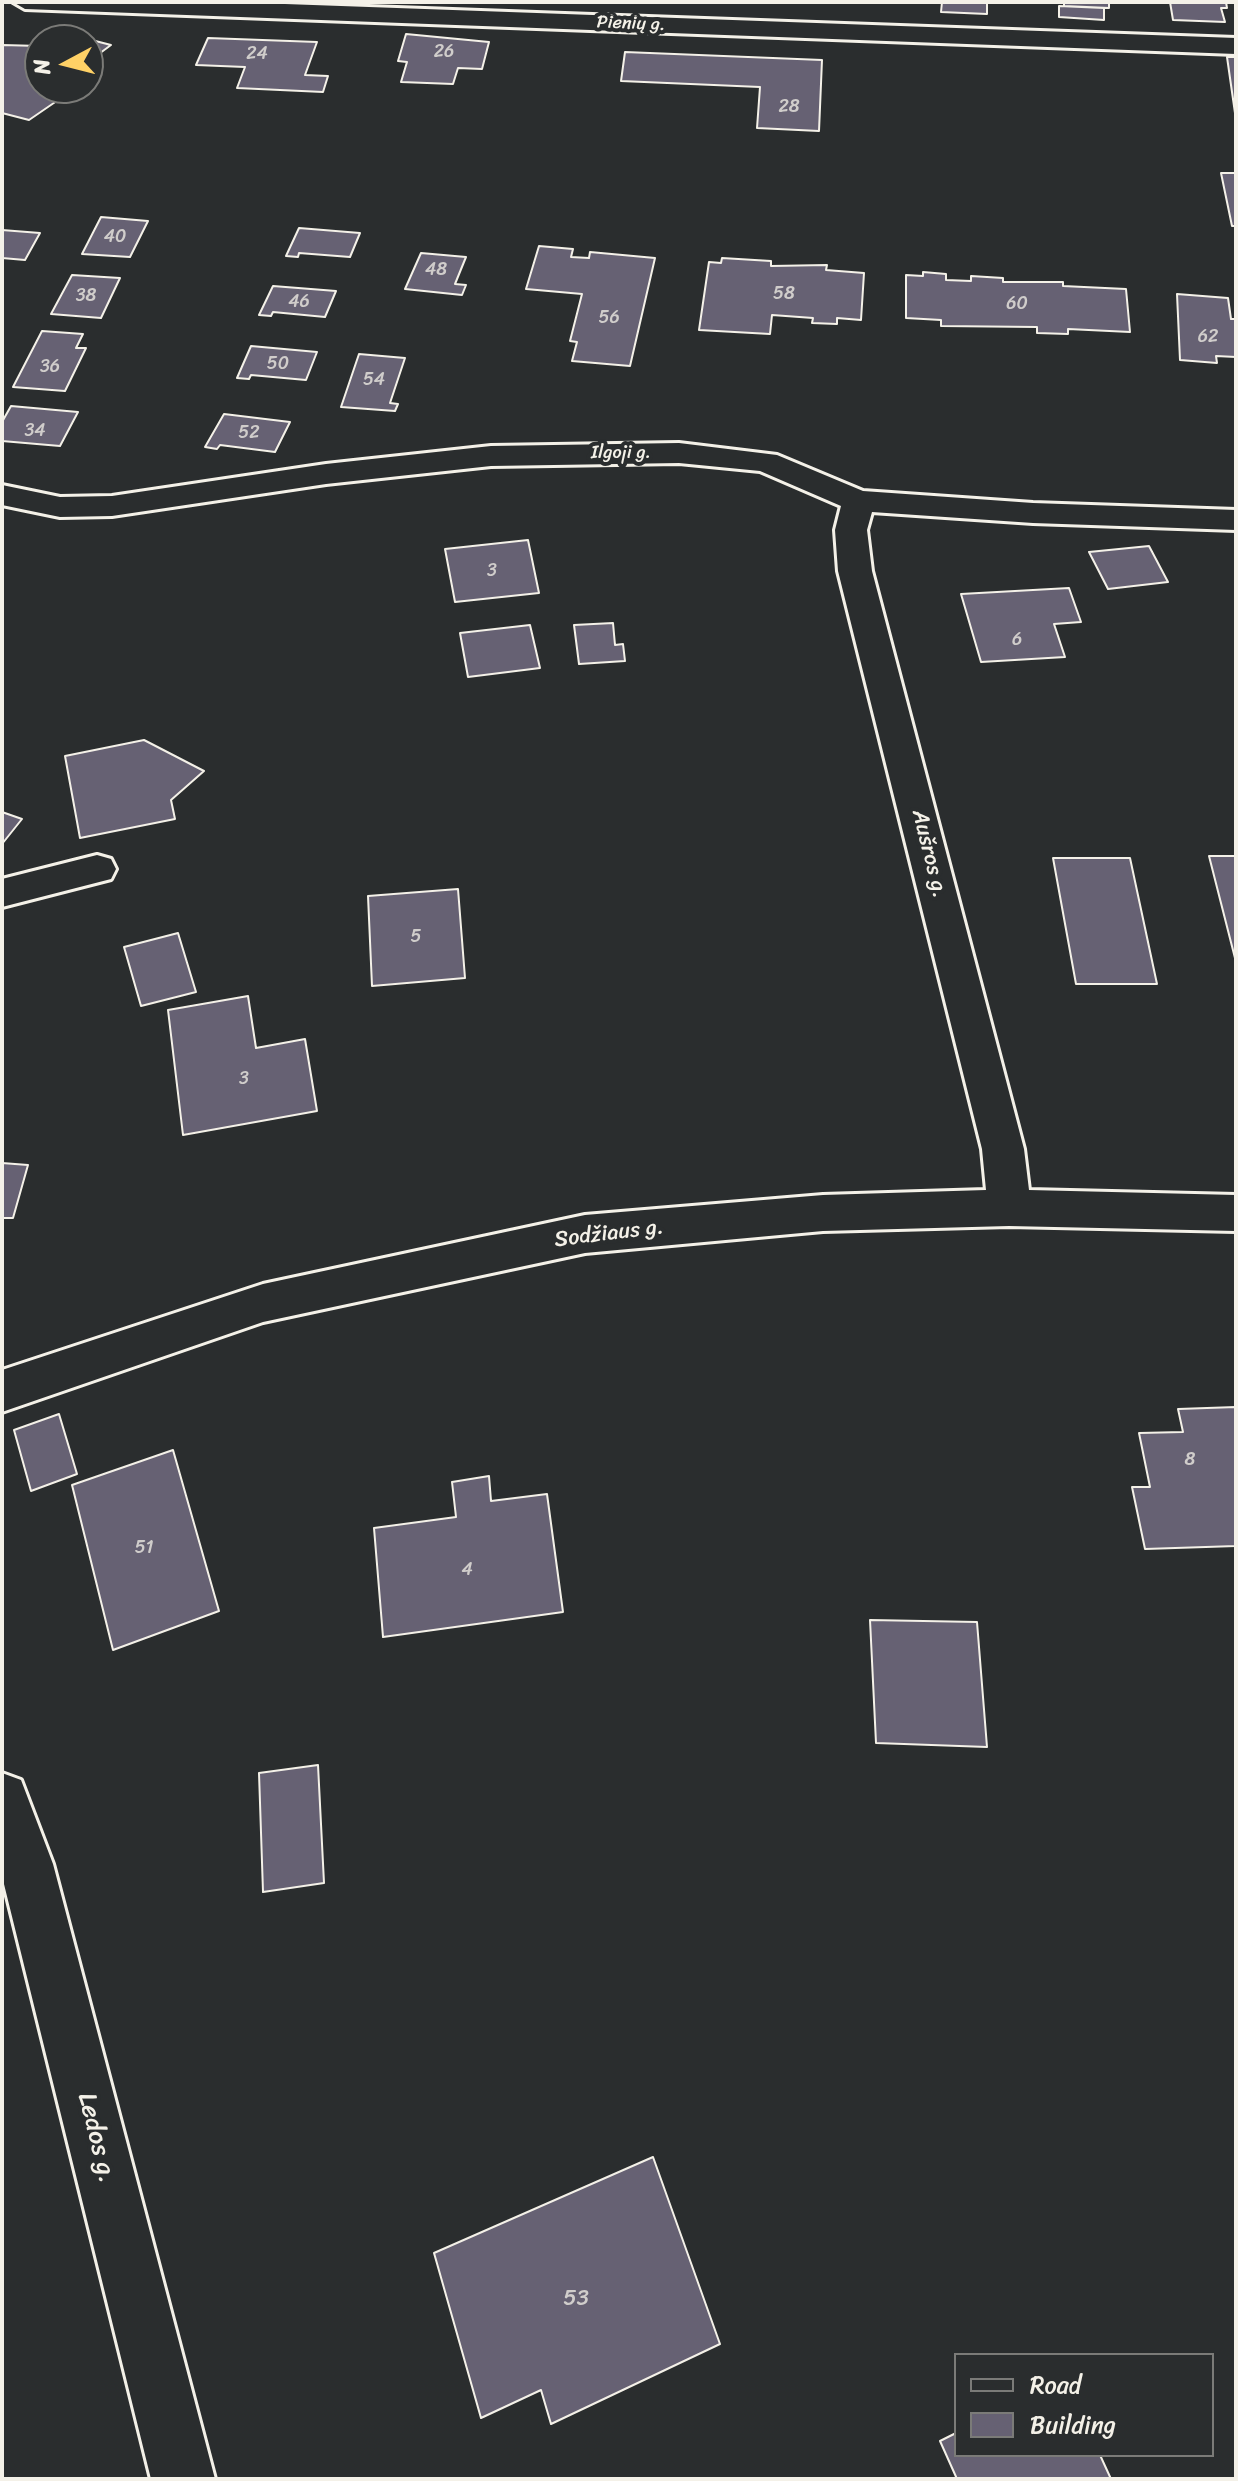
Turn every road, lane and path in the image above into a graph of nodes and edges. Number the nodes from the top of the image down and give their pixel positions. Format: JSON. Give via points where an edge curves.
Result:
{"nodes":[{"id":1,"x":25,"y":2,"type":"edge"},
{"id":2,"x":726,"y":14,"type":"edge"},
{"id":3,"x":1236,"y":46,"type":"edge"},
{"id":4,"x":2,"y":495,"type":"edge"},
{"id":5,"x":858,"y":501,"type":"junction"},
{"id":6,"x":1236,"y":520,"type":"edge"},
{"id":7,"x":97,"y":869,"type":"dead end"},
{"id":8,"x":2,"y":893,"type":"edge"},
{"id":9,"x":1009,"y":1208,"type":"junction"},
{"id":10,"x":1236,"y":1213,"type":"edge"},
{"id":11,"x":2,"y":1391,"type":"edge"},
{"id":12,"x":2,"y":1799,"type":"edge"},
{"id":13,"x":183,"y":2479,"type":"edge"}],
"edges":[{"from":1,"to":2,"type":"street","name":"Pienių g."},
{"from":2,"to":3,"type":"street","name":"Pienių g."},
{"from":4,"to":5,"type":"street","name":"Ilgoji g.","via":[[60,507],[112,506],[446,460],[679,453],[766,462]]},
{"from":5,"to":6,"type":"street","name":"Ilgoji g."},
{"from":5,"to":9,"type":"street","name":"Aušros g.","via":[[851,530],[855,571],[1003,1149]]},
{"from":7,"to":8,"type":"street"},
{"from":9,"to":10,"type":"street","name":"Sodžiaus g."},
{"from":9,"to":11,"type":"street","name":"Sodžiaus g.","via":[[823,1213],[585,1234],[263,1303]]},
{"from":12,"to":13,"type":"street","name":"Ledos g.","via":[[26,1864]]}]}
